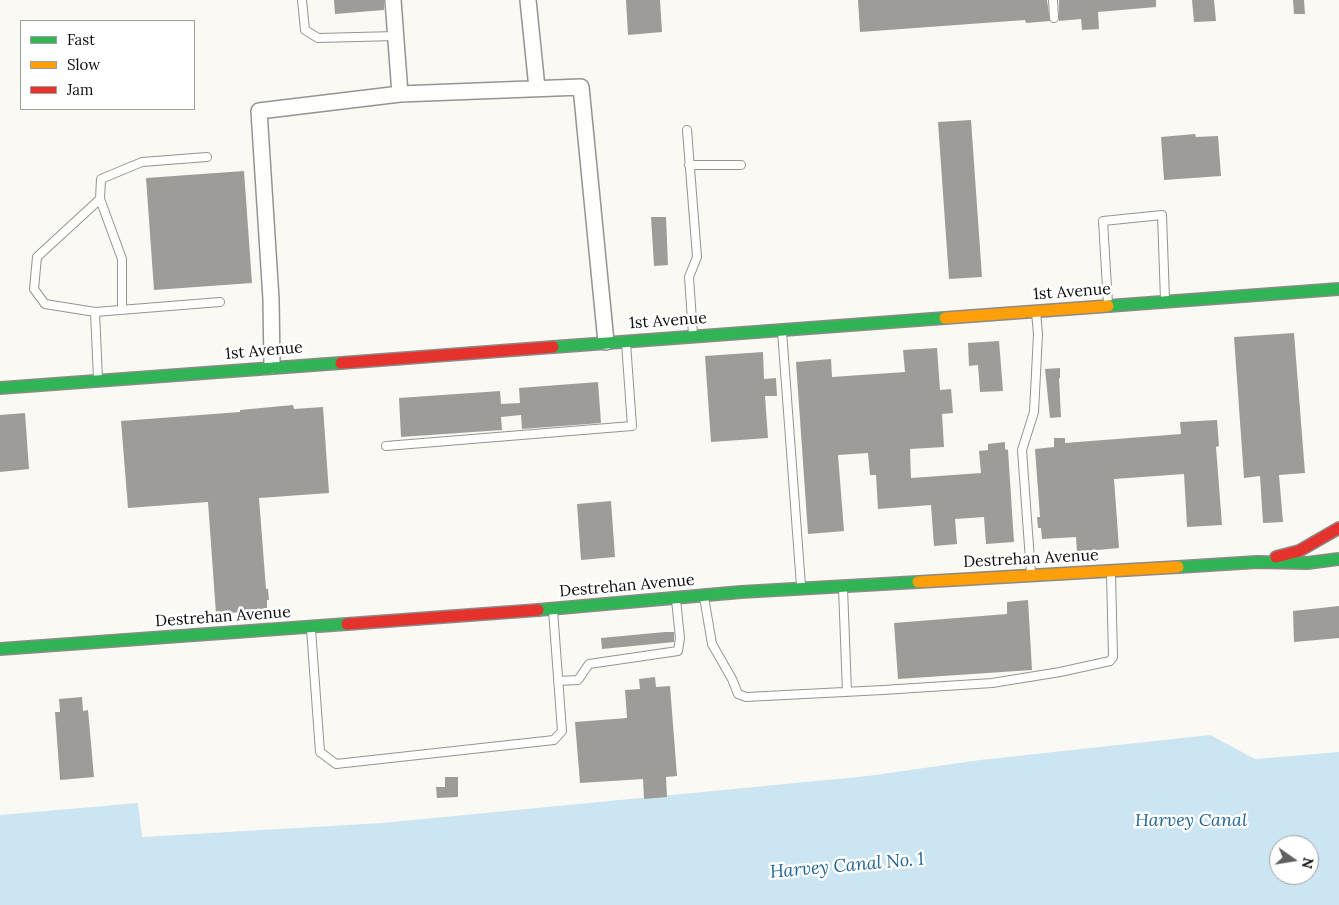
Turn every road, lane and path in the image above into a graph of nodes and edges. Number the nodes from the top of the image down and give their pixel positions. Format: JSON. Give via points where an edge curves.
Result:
{"nodes":[{"id":1,"x":302,"y":0,"type":"edge"},
{"id":2,"x":393,"y":0,"type":"edge"},
{"id":3,"x":528,"y":0,"type":"edge"},
{"id":4,"x":1053,"y":0,"type":"edge"},
{"id":5,"x":1054,"y":18,"type":"dead end"},
{"id":6,"x":396,"y":36,"type":"junction"},
{"id":7,"x":537,"y":88,"type":"junction"},
{"id":8,"x":400,"y":94,"type":"junction"},
{"id":9,"x":687,"y":130,"type":"dead end"},
{"id":10,"x":207,"y":158,"type":"dead end"},
{"id":11,"x":689,"y":165,"type":"junction"},
{"id":12,"x":741,"y":165,"type":"dead end"},
{"id":13,"x":100,"y":199,"type":"junction"},
{"id":14,"x":1339,"y":289,"type":"edge"},
{"id":15,"x":220,"y":302,"type":"dead end"},
{"id":16,"x":1165,"y":302,"type":"junction"},
{"id":17,"x":1108,"y":306,"type":"junction"},
{"id":18,"x":122,"y":310,"type":"junction"},
{"id":19,"x":1036,"y":311,"type":"junction"},
{"id":20,"x":95,"y":312,"type":"junction"},
{"id":21,"x":782,"y":329,"type":"junction"},
{"id":22,"x":692,"y":335,"type":"junction"},
{"id":23,"x":626,"y":341,"type":"junction"},
{"id":24,"x":606,"y":342,"type":"junction"},
{"id":25,"x":272,"y":366,"type":"junction"},
{"id":26,"x":98,"y":381,"type":"junction"},
{"id":27,"x":0,"y":388,"type":"edge"},
{"id":28,"x":386,"y":446,"type":"dead end"},
{"id":29,"x":1339,"y":528,"type":"edge"},
{"id":30,"x":1339,"y":559,"type":"edge"},
{"id":31,"x":1257,"y":562,"type":"junction"},
{"id":32,"x":1111,"y":571,"type":"junction"},
{"id":33,"x":1031,"y":576,"type":"junction"},
{"id":34,"x":843,"y":586,"type":"junction"},
{"id":35,"x":801,"y":588,"type":"junction"},
{"id":36,"x":704,"y":595,"type":"junction"},
{"id":37,"x":676,"y":598,"type":"junction"},
{"id":38,"x":552,"y":609,"type":"junction"},
{"id":39,"x":311,"y":627,"type":"junction"},
{"id":40,"x":0,"y":649,"type":"edge"},
{"id":41,"x":558,"y":681,"type":"junction"},
{"id":42,"x":847,"y":692,"type":"junction"}],
"edges":[{"from":1,"to":6,"type":"lane","via":[[305,30],[318,38]]},
{"from":2,"to":6,"type":"street"},
{"from":3,"to":7,"type":"street"},
{"from":4,"to":5,"type":"lane"},
{"from":6,"to":8,"type":"street"},
{"from":7,"to":8,"type":"street"},
{"from":7,"to":24,"type":"street","via":[[581,86]]},
{"from":8,"to":25,"type":"street","via":[[259,111],[272,300]]},
{"from":9,"to":11,"type":"lane"},
{"from":10,"to":13,"type":"lane","via":[[142,162],[101,179]]},
{"from":11,"to":12,"type":"lane"},
{"from":11,"to":22,"type":"lane","via":[[697,257],[689,277]]},
{"from":13,"to":18,"type":"lane","via":[[122,259]]},
{"from":13,"to":20,"type":"lane","via":[[37,257],[34,289],[45,304]]},
{"from":14,"to":16,"type":"main road","name":"1st Avenue"},
{"from":15,"to":18,"type":"lane"},
{"from":16,"to":17,"type":"main road","name":"1st Avenue"},
{"from":16,"to":17,"type":"lane","via":[[1162,215],[1103,221]]},
{"from":17,"to":19,"type":"main road","name":"1st Avenue"},
{"from":18,"to":20,"type":"lane"},
{"from":19,"to":21,"type":"main road","name":"1st Avenue"},
{"from":19,"to":33,"type":"lane","via":[[1034,412],[1022,450]]},
{"from":20,"to":26,"type":"lane"},
{"from":21,"to":22,"type":"main road","name":"1st Avenue"},
{"from":21,"to":35,"type":"lane"},
{"from":22,"to":23,"type":"main road","name":"1st Avenue"},
{"from":23,"to":24,"type":"main road","name":"1st Avenue"},
{"from":23,"to":28,"type":"lane","via":[[632,426]]},
{"from":24,"to":25,"type":"main road","name":"1st Avenue"},
{"from":25,"to":26,"type":"main road","name":"1st Avenue"},
{"from":26,"to":27,"type":"main road","name":"1st Avenue"},
{"from":29,"to":31,"type":"main road","name":"Destrehan Avenue","via":[[1300,550]]},
{"from":30,"to":31,"type":"main road","name":"Destrehan Avenue","via":[[1307,564]]},
{"from":31,"to":32,"type":"main road","name":"Destrehan Avenue"},
{"from":32,"to":33,"type":"main road","name":"Destrehan Avenue"},
{"from":32,"to":42,"type":"lane","via":[[1113,657],[1110,661],[992,684]]},
{"from":33,"to":34,"type":"main road","name":"Destrehan Avenue"},
{"from":34,"to":35,"type":"main road","name":"Destrehan Avenue"},
{"from":34,"to":42,"type":"lane"},
{"from":35,"to":36,"type":"main road","name":"Destrehan Avenue"},
{"from":36,"to":37,"type":"main road","name":"Destrehan Avenue"},
{"from":36,"to":42,"type":"lane","via":[[712,644],[738,694],[746,697]]},
{"from":37,"to":38,"type":"main road","name":"Destrehan Avenue"},
{"from":37,"to":41,"type":"lane","via":[[680,638],[678,652],[589,664],[578,680]]},
{"from":38,"to":39,"type":"main road","name":"Destrehan Avenue"},
{"from":38,"to":41,"type":"lane"},
{"from":39,"to":40,"type":"main road","name":"Destrehan Avenue"},
{"from":39,"to":41,"type":"lane","via":[[320,752],[336,764],[554,740],[562,730]]}]}
